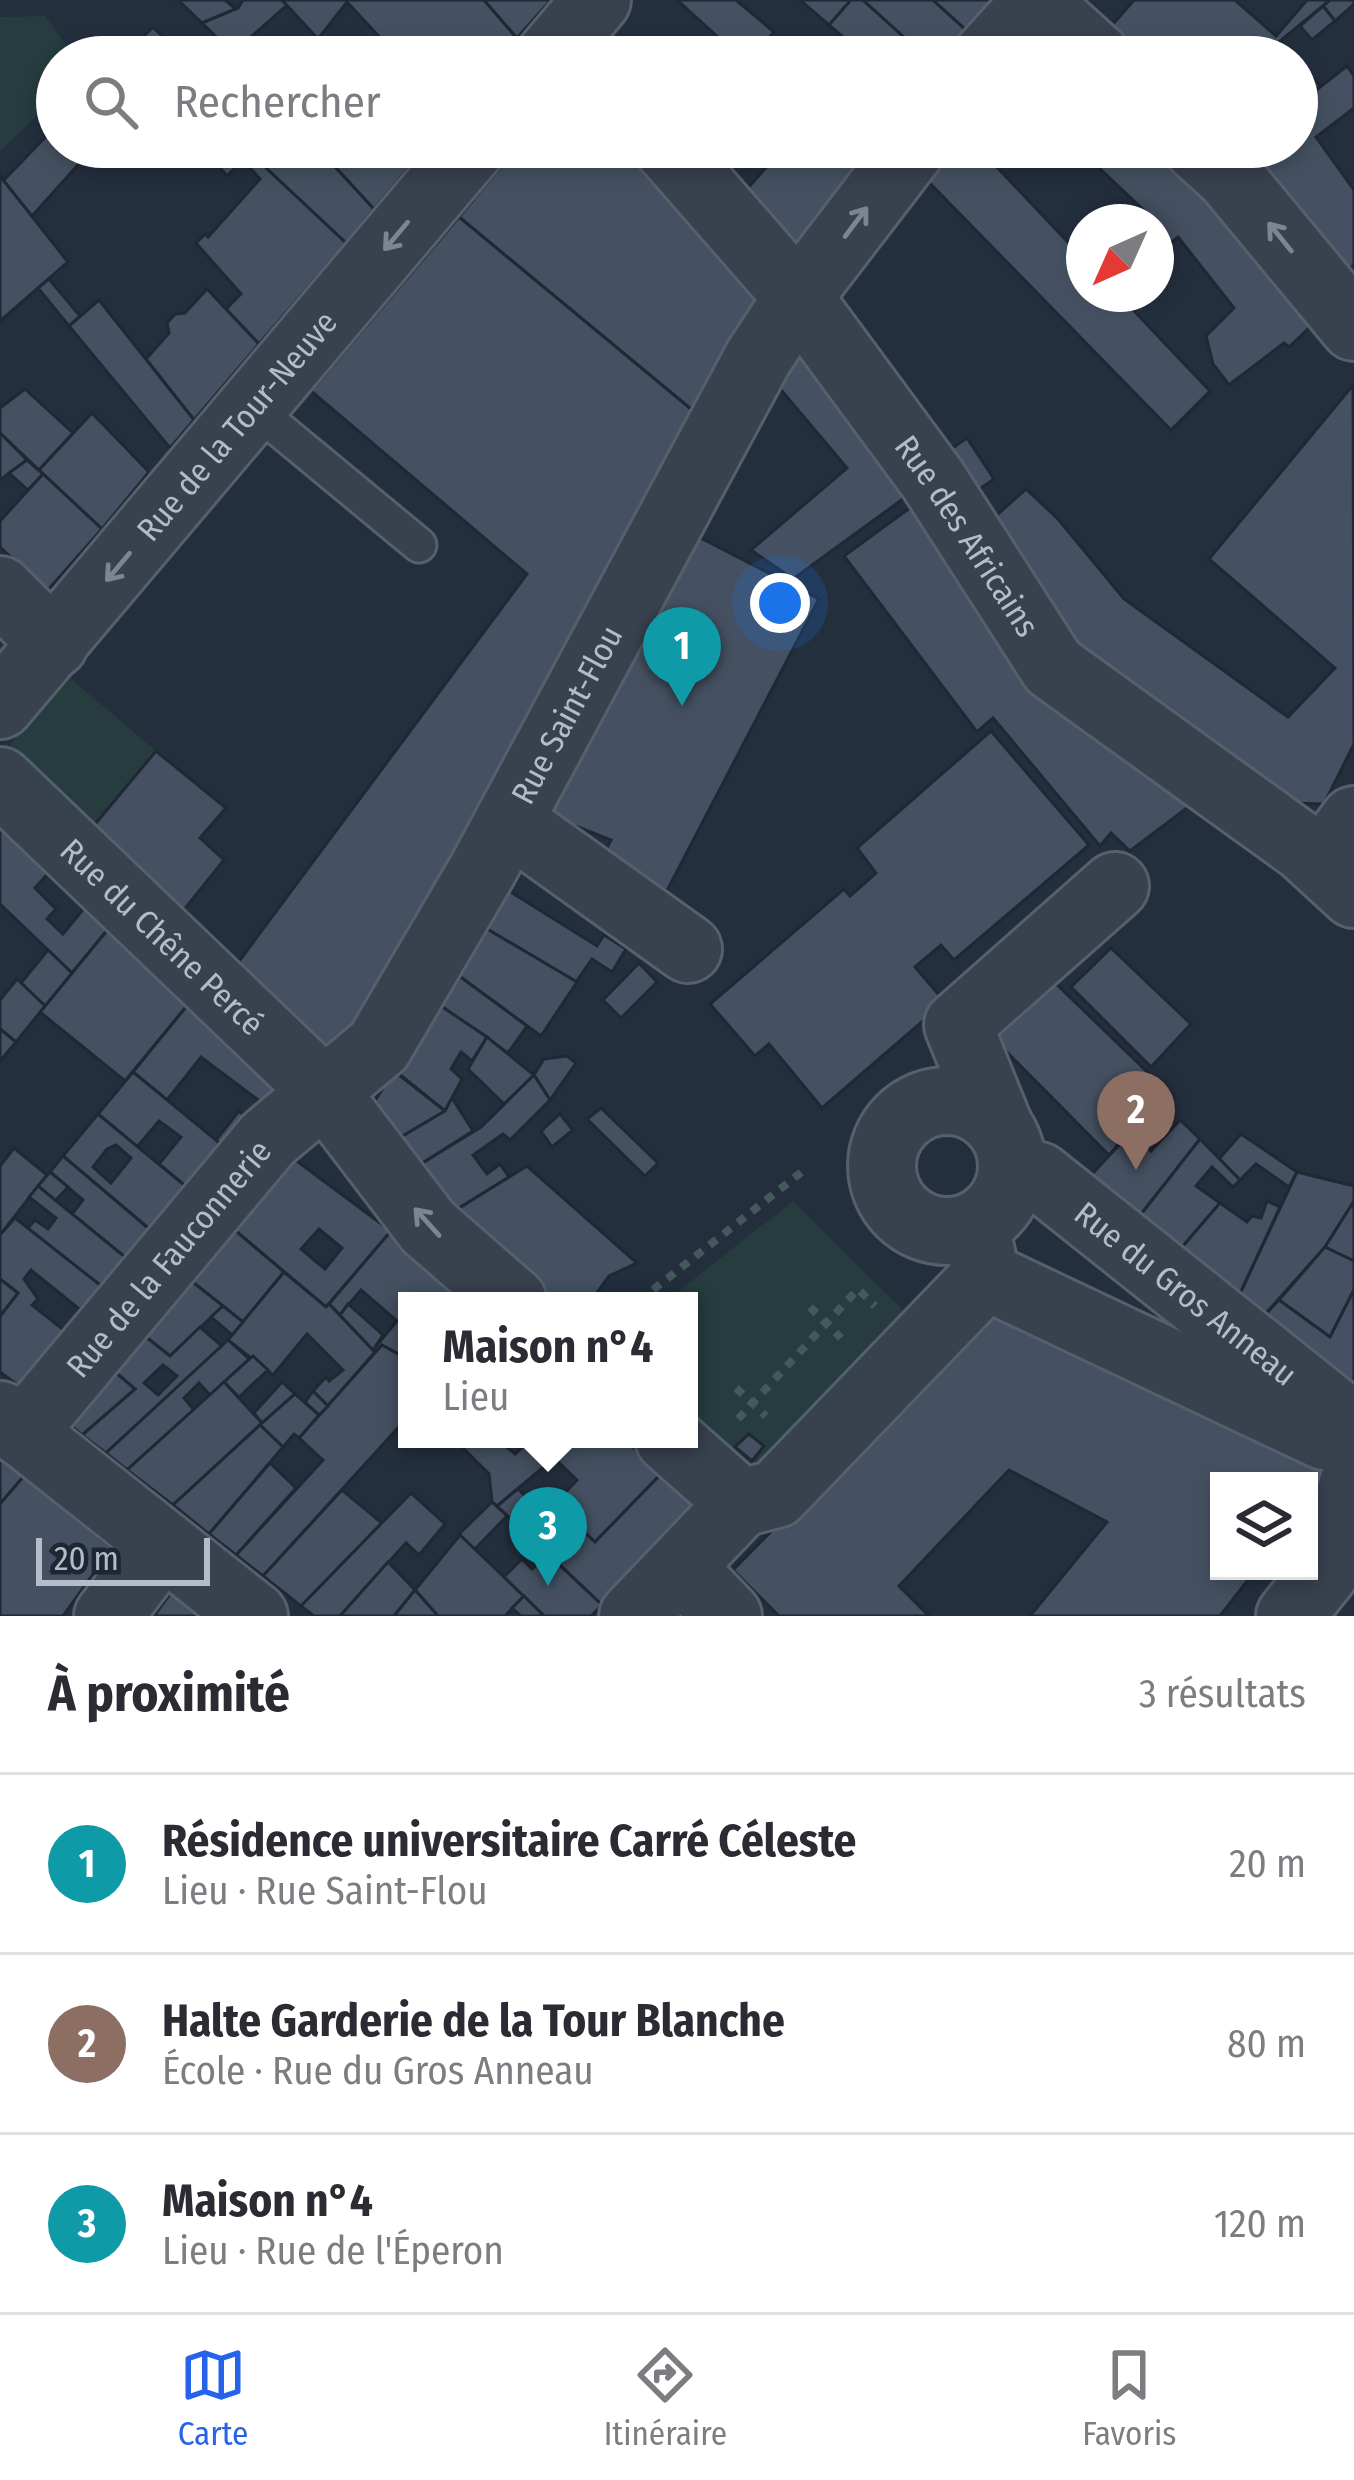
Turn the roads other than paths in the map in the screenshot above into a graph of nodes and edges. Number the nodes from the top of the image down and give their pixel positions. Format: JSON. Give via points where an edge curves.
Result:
{"nodes":[{"id":1,"x":1085,"y":29,"type":"edge"},
{"id":2,"x":1005,"y":36,"type":"edge"},
{"id":3,"x":454,"y":168,"type":"edge"},
{"id":4,"x":685,"y":168,"type":"edge"},
{"id":5,"x":898,"y":168,"type":"edge"},
{"id":6,"x":1220,"y":168,"type":"edge"},
{"id":7,"x":799,"y":298,"type":"junction"},
{"id":8,"x":1354,"y":327,"type":"edge"},
{"id":9,"x":251,"y":406,"type":"junction"},
{"id":10,"x":419,"y":545,"type":"dead end"},
{"id":11,"x":0,"y":590,"type":"edge"},
{"id":12,"x":54,"y":644,"type":"junction"},
{"id":13,"x":0,"y":705,"type":"edge"},
{"id":14,"x":0,"y":781,"type":"edge"},
{"id":15,"x":509,"y":821,"type":"junction"},
{"id":16,"x":1343,"y":859,"type":"edge"},
{"id":17,"x":1115,"y":886,"type":"dead end"},
{"id":18,"x":688,"y":949,"type":"dead end"},
{"id":19,"x":958,"y":1024,"type":"junction"},
{"id":20,"x":325,"y":1092,"type":"junction"},
{"id":21,"x":902,"y":1119,"type":"junction"},
{"id":22,"x":1005,"y":1147,"type":"junction"},
{"id":23,"x":980,"y":1250,"type":"junction"},
{"id":24,"x":503,"y":1292,"type":"edge"},
{"id":25,"x":11,"y":1424,"type":"edge"},
{"id":26,"x":1354,"y":1427,"type":"edge"},
{"id":27,"x":679,"y":1448,"type":"edge"},
{"id":28,"x":1354,"y":1451,"type":"edge"},
{"id":29,"x":1354,"y":1480,"type":"edge"},
{"id":30,"x":742,"y":1503,"type":"junction"},
{"id":31,"x":163,"y":1544,"type":"junction"},
{"id":32,"x":681,"y":1567,"type":"junction"},
{"id":33,"x":108,"y":1616,"type":"edge"},
{"id":34,"x":254,"y":1616,"type":"edge"},
{"id":35,"x":633,"y":1616,"type":"edge"},
{"id":36,"x":728,"y":1616,"type":"edge"},
{"id":37,"x":1290,"y":1616,"type":"edge"}],
"edges":[{"from":1,"to":2,"type":"street","via":[[1036,2]]},
{"from":3,"to":9,"type":"street","name":"Rue de la Tour-Neuve","one_way":true},
{"from":4,"to":7,"type":"street","name":"Rue des Africains"},
{"from":7,"to":5,"type":"street","name":"Rue Saint-Flou","one_way":true},
{"from":8,"to":6,"type":"street","one_way":true},
{"from":7,"to":15,"type":"street","name":"Rue Saint-Flou","via":[[758,358]]},
{"from":7,"to":16,"type":"street","name":"Rue des Africains","via":[[933,480],[1053,667]]},
{"from":9,"to":10,"type":"lane"},
{"from":9,"to":12,"type":"street","name":"Rue de la Tour-Neuve","one_way":true},
{"from":11,"to":12,"type":"street"},
{"from":12,"to":13,"type":"street","name":"Rue de la Tour-Neuve"},
{"from":14,"to":20,"type":"street","name":"Rue du Chêne Percé"},
{"from":15,"to":18,"type":"street"},
{"from":15,"to":20,"type":"street","name":"Rue Saint-Flou","via":[[379,1046]]},
{"from":17,"to":19,"type":"street"},
{"from":19,"to":21,"type":"street","via":[[899,1079]]},
{"from":19,"to":22,"type":"street"},
{"from":24,"to":20,"type":"street","name":"Rue du Chêne Percé","one_way":true,"via":[[428,1226]]},
{"from":20,"to":25,"type":"street","name":"Rue de la Fauconnerie","via":[[268,1139]]},
{"from":21,"to":22,"type":"street","name":"Rue du Gros Anneau","via":[[940,1101],[962,1102],[981,1111]]},
{"from":21,"to":23,"type":"street","name":"Rue du Gros Anneau","via":[[883,1155],[889,1194],[915,1223]]},
{"from":22,"to":23,"type":"street","via":[[1001,1202]]},
{"from":22,"to":26,"type":"street","name":"Rue du Gros Anneau"},
{"from":23,"to":28,"type":"street","name":"Rue du Gros Anneau"},
{"from":23,"to":30,"type":"street","via":[[776,1493]]},
{"from":25,"to":31,"type":"street"},
{"from":27,"to":30,"type":"street"},
{"from":29,"to":37,"type":"street","via":[[1325,1572]]},
{"from":30,"to":32,"type":"street"},
{"from":31,"to":33,"type":"street"},
{"from":31,"to":34,"type":"street"},
{"from":32,"to":35,"type":"street"},
{"from":32,"to":36,"type":"street"}]}
